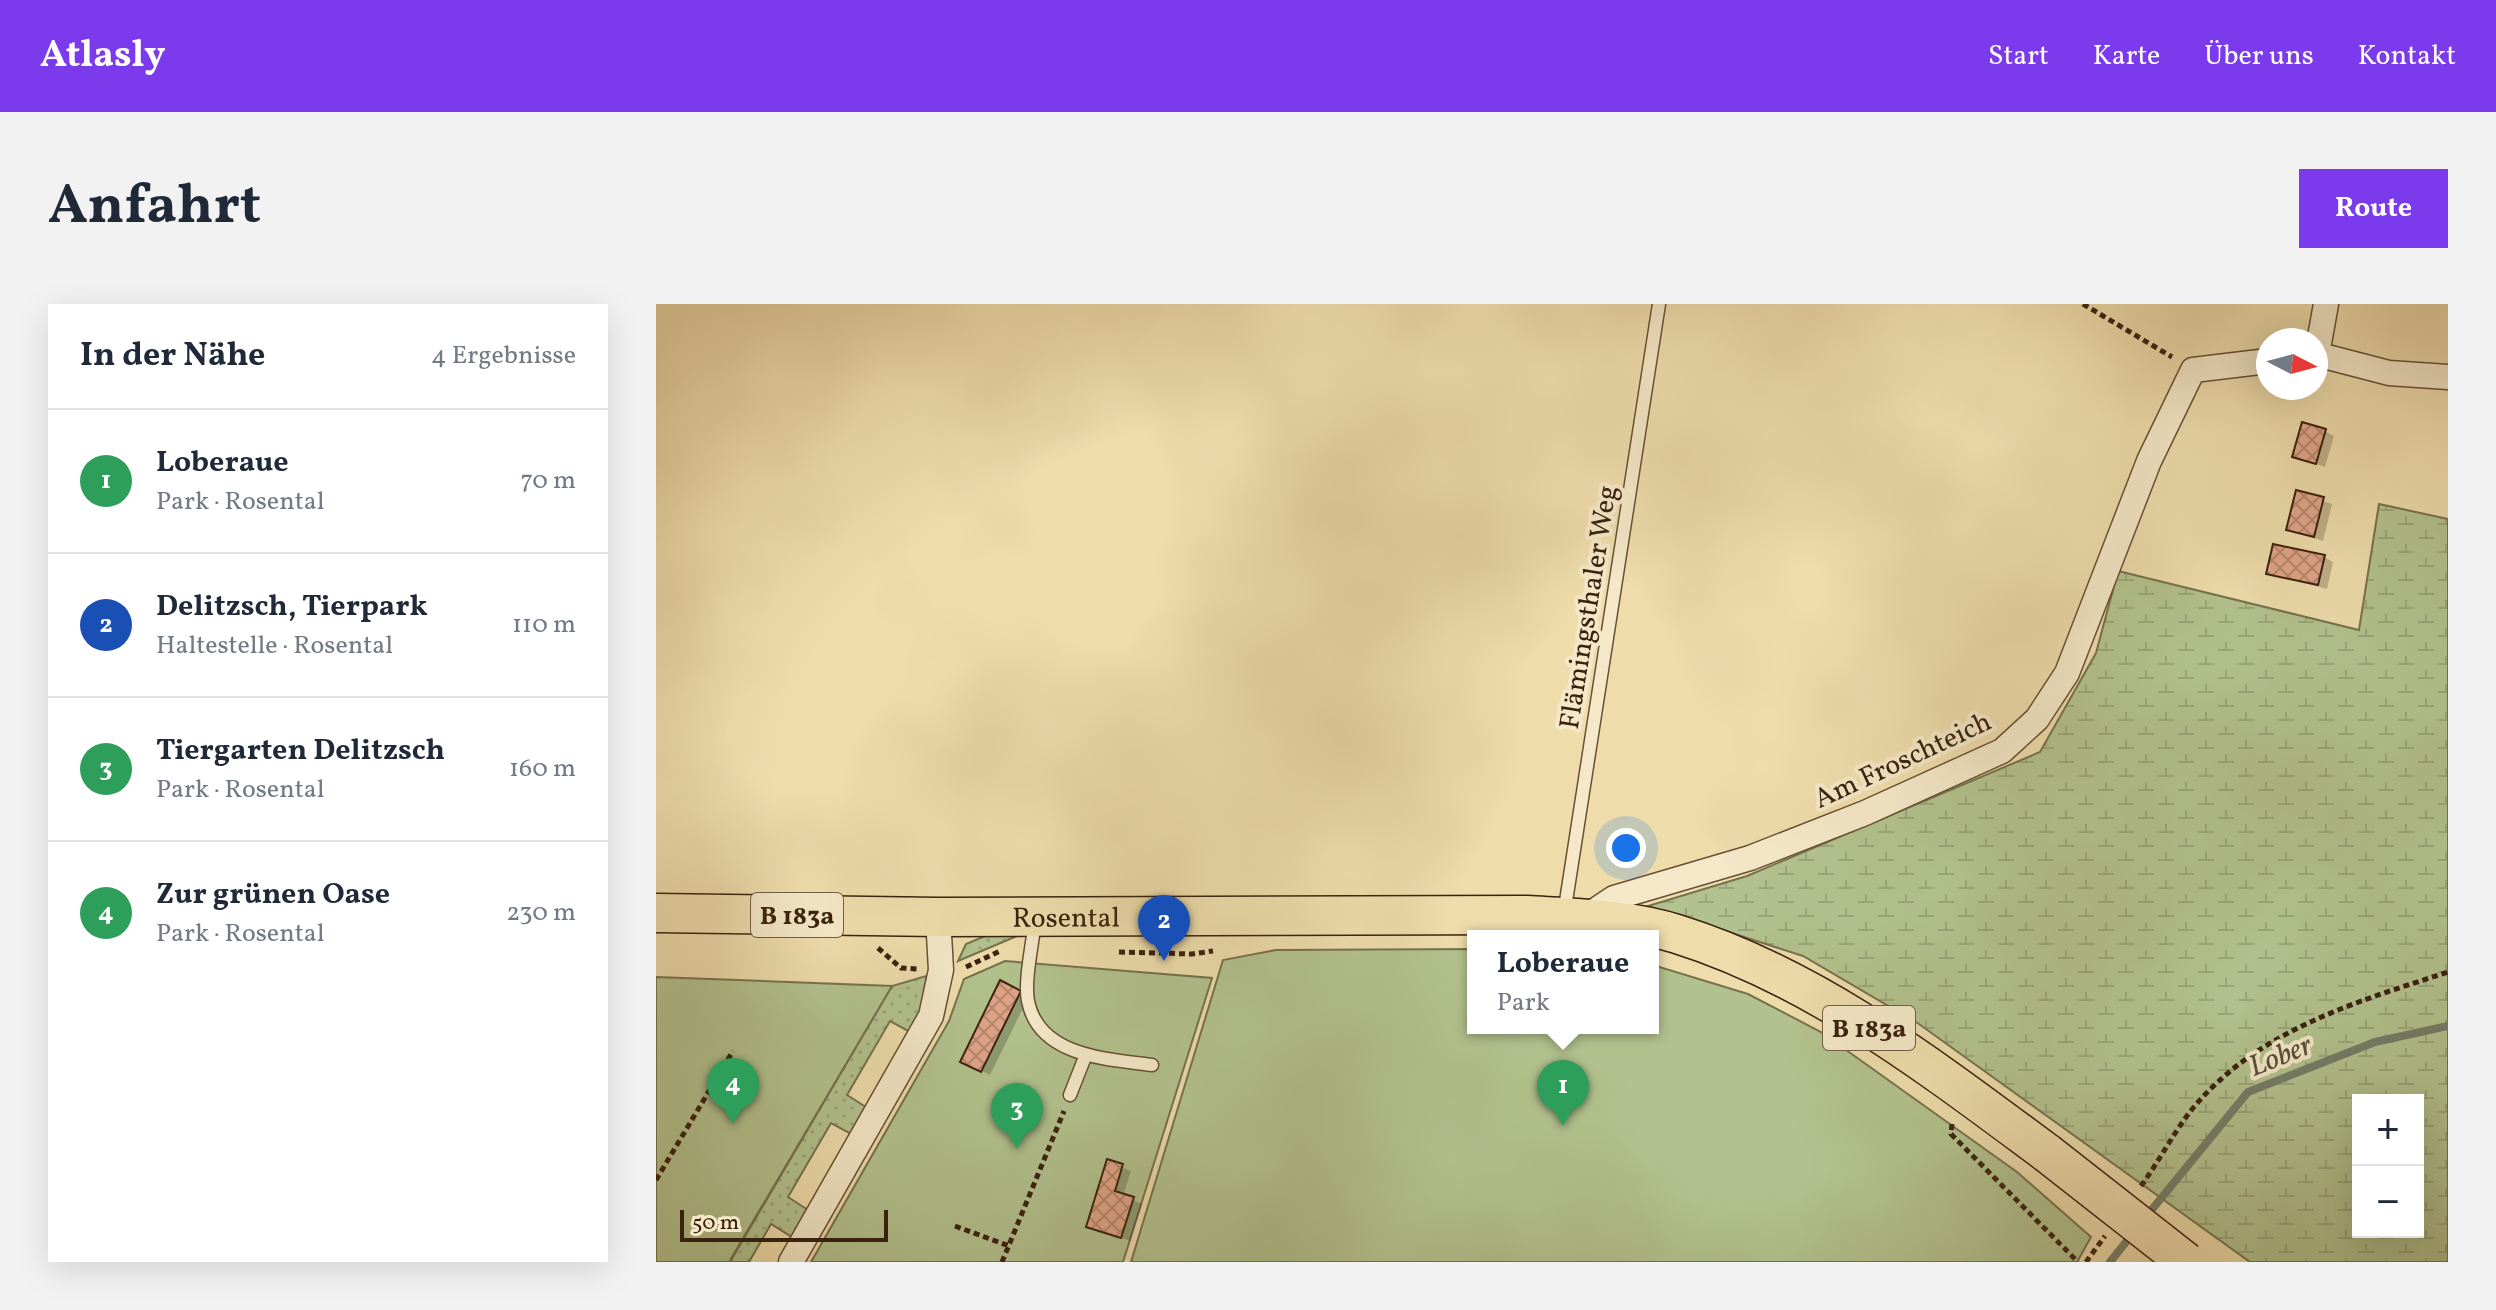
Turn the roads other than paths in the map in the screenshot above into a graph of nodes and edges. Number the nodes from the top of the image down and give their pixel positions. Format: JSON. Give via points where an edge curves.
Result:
{"nodes":[{"id":1,"x":1659,"y":304,"type":"edge"},
{"id":2,"x":2326,"y":304,"type":"edge"},
{"id":3,"x":2321,"y":328,"type":"edge"},
{"id":4,"x":2328,"y":357,"type":"edge"},
{"id":5,"x":2256,"y":362,"type":"edge"},
{"id":6,"x":2448,"y":377,"type":"edge"},
{"id":7,"x":656,"y":913,"type":"edge"},
{"id":8,"x":938,"y":917,"type":"junction"},
{"id":9,"x":1036,"y":917,"type":"junction"},
{"id":10,"x":1574,"y":918,"type":"junction"},
{"id":11,"x":1654,"y":930,"type":"edge"},
{"id":12,"x":1659,"y":931,"type":"edge"},
{"id":13,"x":1085,"y":1057,"type":"junction"},
{"id":14,"x":1152,"y":1065,"type":"dead end"},
{"id":15,"x":1070,"y":1095,"type":"road end"},
{"id":16,"x":791,"y":1262,"type":"edge"},
{"id":17,"x":2186,"y":1262,"type":"edge"}],
"edges":[{"from":1,"to":10,"type":"lane","name":"Flämingsthaler Weg"},
{"from":2,"to":3,"type":"street"},
{"from":4,"to":6,"type":"street","via":[[2389,373]]},
{"from":5,"to":10,"type":"street","name":"Am Froschteich","via":[[2193,370],[2149,461],[2067,673],[2037,719],[2002,751],[1750,858],[1614,898]]},
{"from":7,"to":8,"type":"main road","number":"B 183a"},
{"from":8,"to":9,"type":"main road","name":"Rosental","number":"B 183a"},
{"from":8,"to":16,"type":"street","via":[[941,970],[931,1016]]},
{"from":9,"to":10,"type":"main road","name":"Rosental","number":"B 183a"},
{"from":9,"to":13,"type":"lane","via":[[1028,1001],[1046,1034]]},
{"from":10,"to":11,"type":"main road","name":"Rosental","number":"B 183a","bridge":true},
{"from":12,"to":17,"type":"main road","name":"Rosental","number":"B 183a","bridge":true,"via":[[1755,962],[1847,1013],[2047,1153]]},
{"from":13,"to":14,"type":"lane"},
{"from":13,"to":15,"type":"lane"}]}
